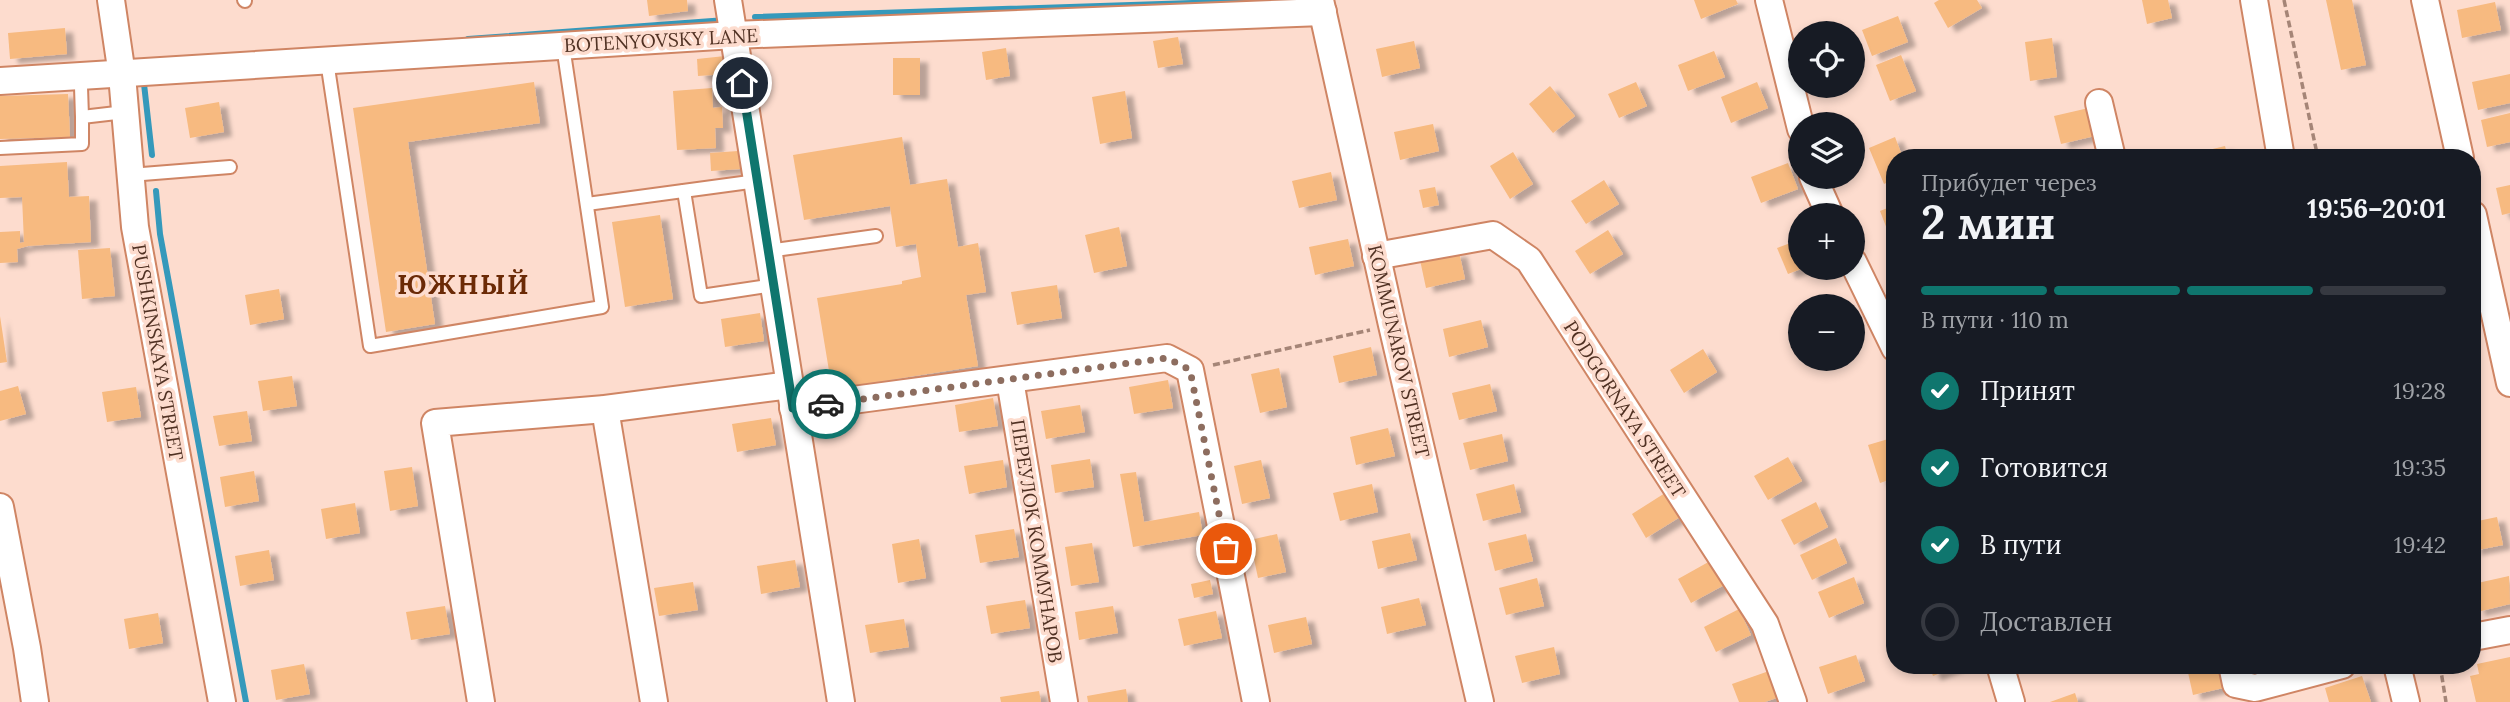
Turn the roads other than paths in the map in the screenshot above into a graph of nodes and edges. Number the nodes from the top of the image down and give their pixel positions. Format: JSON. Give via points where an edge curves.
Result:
{"nodes":[{"id":1,"x":111,"y":0,"type":"edge"},
{"id":2,"x":728,"y":0,"type":"edge"},
{"id":3,"x":1769,"y":0,"type":"edge"},
{"id":4,"x":2255,"y":0,"type":"edge"},
{"id":5,"x":2425,"y":0,"type":"edge"},
{"id":6,"x":1321,"y":6,"type":"edge"},
{"id":7,"x":734,"y":35,"type":"junction"},
{"id":8,"x":563,"y":46,"type":"junction"},
{"id":9,"x":327,"y":61,"type":"junction"},
{"id":10,"x":122,"y":75,"type":"junction"},
{"id":11,"x":0,"y":81,"type":"edge"},
{"id":12,"x":81,"y":87,"type":"dead end"},
{"id":13,"x":2099,"y":103,"type":"dead end"},
{"id":14,"x":1797,"y":112,"type":"edge"},
{"id":15,"x":125,"y":113,"type":"junction"},
{"id":16,"x":82,"y":117,"type":"junction"},
{"id":17,"x":0,"y":148,"type":"edge"},
{"id":18,"x":2110,"y":149,"type":"edge"},
{"id":19,"x":2280,"y":149,"type":"edge"},
{"id":20,"x":2458,"y":149,"type":"edge"},
{"id":21,"x":230,"y":167,"type":"dead end"},
{"id":22,"x":130,"y":175,"type":"junction"},
{"id":23,"x":757,"y":181,"type":"junction"},
{"id":24,"x":684,"y":191,"type":"junction"},
{"id":25,"x":587,"y":204,"type":"junction"},
{"id":26,"x":876,"y":236,"type":"dead end"},
{"id":27,"x":768,"y":251,"type":"junction"},
{"id":28,"x":2481,"y":251,"type":"edge"},
{"id":29,"x":1377,"y":256,"type":"junction"},
{"id":30,"x":1862,"y":280,"type":"edge"},
{"id":31,"x":774,"y":285,"type":"junction"},
{"id":32,"x":1886,"y":330,"type":"edge"},
{"id":33,"x":1010,"y":380,"type":"junction"},
{"id":34,"x":2510,"y":383,"type":"edge"},
{"id":35,"x":791,"y":396,"type":"junction"},
{"id":36,"x":605,"y":409,"type":"junction"},
{"id":37,"x":0,"y":506,"type":"edge"},
{"id":38,"x":2510,"y":630,"type":"edge"},
{"id":39,"x":2481,"y":635,"type":"edge"},
{"id":40,"x":2003,"y":674,"type":"edge"},
{"id":41,"x":2234,"y":674,"type":"edge"},
{"id":42,"x":2308,"y":674,"type":"edge"},
{"id":43,"x":2399,"y":674,"type":"edge"},
{"id":44,"x":34,"y":702,"type":"edge"},
{"id":45,"x":222,"y":702,"type":"edge"},
{"id":46,"x":481,"y":702,"type":"edge"},
{"id":47,"x":654,"y":702,"type":"edge"},
{"id":48,"x":841,"y":702,"type":"edge"},
{"id":49,"x":1064,"y":702,"type":"edge"},
{"id":50,"x":1256,"y":702,"type":"edge"},
{"id":51,"x":1480,"y":702,"type":"edge"},
{"id":52,"x":1793,"y":702,"type":"edge"},
{"id":53,"x":2011,"y":702,"type":"edge"},
{"id":54,"x":2406,"y":702,"type":"edge"}],
"edges":[{"from":1,"to":10,"type":"street","name":"PUSHKINSKAYA STREET"},
{"from":2,"to":7,"type":"street"},
{"from":3,"to":14,"type":"street"},
{"from":4,"to":19,"type":"street"},
{"from":5,"to":20,"type":"street"},
{"from":6,"to":7,"type":"street","name":"BOTENYOVSKY LANE"},
{"from":6,"to":29,"type":"street","name":"KOMMUNAROV STREET"},
{"from":7,"to":8,"type":"street","name":"BOTENYOVSKY LANE"},
{"from":7,"to":23,"type":"street"},
{"from":8,"to":9,"type":"street","name":"BOTENYOVSKY LANE"},
{"from":8,"to":25,"type":"lane"},
{"from":9,"to":10,"type":"street","name":"BOTENYOVSKY LANE"},
{"from":9,"to":25,"type":"lane","via":[[370,346],[602,307]]},
{"from":10,"to":11,"type":"street","name":"BOTENYOVSKY LANE"},
{"from":10,"to":15,"type":"street","name":"PUSHKINSKAYA STREET"},
{"from":12,"to":16,"type":"lane"},
{"from":13,"to":18,"type":"street"},
{"from":15,"to":16,"type":"lane"},
{"from":15,"to":22,"type":"street","name":"PUSHKINSKAYA STREET"},
{"from":16,"to":17,"type":"lane","via":[[82,144]]},
{"from":21,"to":22,"type":"lane"},
{"from":22,"to":45,"type":"street","name":"PUSHKINSKAYA STREET","via":[[135,227]]},
{"from":23,"to":24,"type":"lane"},
{"from":23,"to":27,"type":"street"},
{"from":24,"to":25,"type":"lane"},
{"from":24,"to":31,"type":"lane","via":[[701,296]]},
{"from":26,"to":27,"type":"lane"},
{"from":27,"to":31,"type":"street"},
{"from":28,"to":34,"type":"street"},
{"from":29,"to":51,"type":"street","name":"KOMMUNAROV STREET"},
{"from":29,"to":52,"type":"street","name":"PODGORNAYA STREET","via":[[1493,235],[1529,260],[1765,624]]},
{"from":30,"to":32,"type":"street"},
{"from":31,"to":35,"type":"street"},
{"from":33,"to":35,"type":"street"},
{"from":33,"to":49,"type":"street","name":"ПЕРЕУЛОК КОММУНАРОВ"},
{"from":33,"to":50,"type":"street","via":[[1167,358],[1190,370]]},
{"from":35,"to":36,"type":"street"},
{"from":35,"to":48,"type":"street"},
{"from":36,"to":46,"type":"street","via":[[435,423]]},
{"from":36,"to":47,"type":"street"},
{"from":37,"to":44,"type":"street"},
{"from":38,"to":39,"type":"street"},
{"from":40,"to":53,"type":"street"},
{"from":41,"to":42,"type":"street","via":[[2236,684],[2255,688]]},
{"from":43,"to":54,"type":"street"}]}
